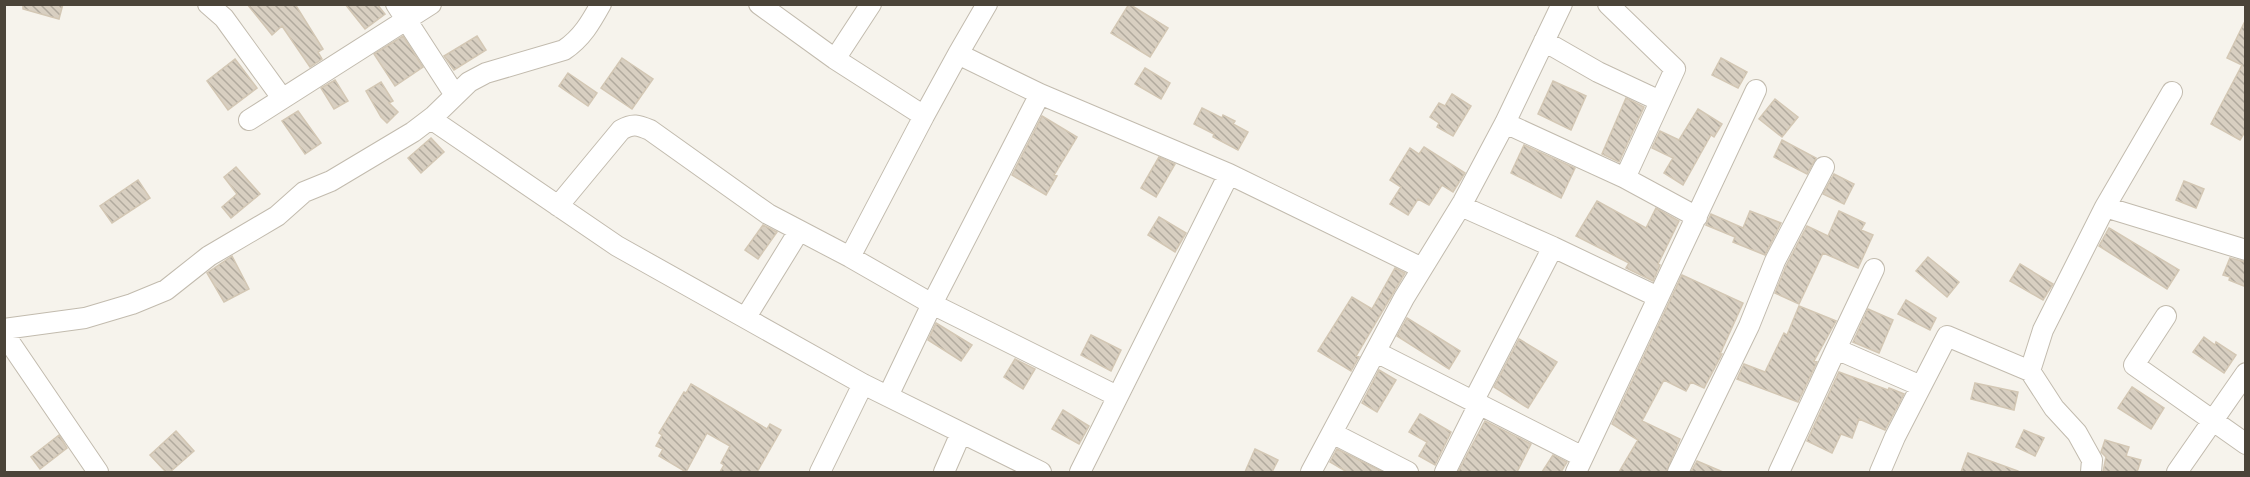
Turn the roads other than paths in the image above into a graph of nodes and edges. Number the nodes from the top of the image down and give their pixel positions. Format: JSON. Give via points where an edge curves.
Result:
{"nodes":[{"id":1,"x":208,"y":4,"type":"edge"},
{"id":2,"x":431,"y":4,"type":"edge"},
{"id":3,"x":602,"y":4,"type":"edge"},
{"id":4,"x":759,"y":4,"type":"edge"},
{"id":5,"x":871,"y":4,"type":"edge"},
{"id":6,"x":987,"y":4,"type":"edge"},
{"id":7,"x":1562,"y":4,"type":"edge"},
{"id":8,"x":1608,"y":4,"type":"edge"},
{"id":9,"x":400,"y":12,"type":"edge"},
{"id":10,"x":1544,"y":41,"type":"junction"},
{"id":11,"x":958,"y":54,"type":"junction"},
{"id":12,"x":835,"y":59,"type":"junction"},
{"id":13,"x":1756,"y":90,"type":"dead end"},
{"id":14,"x":2172,"y":92,"type":"dead end"},
{"id":15,"x":1040,"y":94,"type":"junction"},
{"id":16,"x":455,"y":95,"type":"junction"},
{"id":17,"x":282,"y":98,"type":"junction"},
{"id":18,"x":1660,"y":101,"type":"junction"},
{"id":19,"x":924,"y":116,"type":"junction"},
{"id":20,"x":431,"y":119,"type":"junction"},
{"id":21,"x":249,"y":120,"type":"dead end"},
{"id":22,"x":1505,"y":123,"type":"junction"},
{"id":23,"x":1824,"y":167,"type":"dead end"},
{"id":24,"x":1229,"y":174,"type":"junction"},
{"id":25,"x":1625,"y":178,"type":"junction"},
{"id":26,"x":558,"y":206,"type":"junction"},
{"id":27,"x":1461,"y":206,"type":"junction"},
{"id":28,"x":2105,"y":207,"type":"junction"},
{"id":29,"x":1696,"y":216,"type":"junction"},
{"id":30,"x":799,"y":231,"type":"junction"},
{"id":31,"x":1553,"y":247,"type":"junction"},
{"id":32,"x":2246,"y":249,"type":"edge"},
{"id":33,"x":850,"y":257,"type":"junction"},
{"id":34,"x":1422,"y":268,"type":"junction"},
{"id":35,"x":1874,"y":269,"type":"dead end"},
{"id":36,"x":1658,"y":297,"type":"junction"},
{"id":37,"x":932,"y":304,"type":"junction"},
{"id":38,"x":2166,"y":316,"type":"dead end"},
{"id":39,"x":746,"y":317,"type":"junction"},
{"id":40,"x":4,"y":329,"type":"edge"},
{"id":41,"x":4,"y":334,"type":"edge"},
{"id":42,"x":1836,"y":349,"type":"junction"},
{"id":43,"x":1376,"y":352,"type":"junction"},
{"id":44,"x":2030,"y":371,"type":"junction"},
{"id":45,"x":2246,"y":373,"type":"edge"},
{"id":46,"x":863,"y":384,"type":"junction"},
{"id":47,"x":1921,"y":386,"type":"junction"},
{"id":48,"x":888,"y":396,"type":"junction"},
{"id":49,"x":1117,"y":396,"type":"junction"},
{"id":50,"x":1476,"y":403,"type":"junction"},
{"id":51,"x":2213,"y":421,"type":"junction"},
{"id":52,"x":962,"y":433,"type":"junction"},
{"id":53,"x":1332,"y":433,"type":"junction"},
{"id":54,"x":2246,"y":444,"type":"edge"},
{"id":55,"x":1580,"y":465,"type":"edge"},
{"id":56,"x":98,"y":472,"type":"edge"},
{"id":57,"x":820,"y":472,"type":"edge"},
{"id":58,"x":944,"y":472,"type":"edge"},
{"id":59,"x":1041,"y":472,"type":"edge"},
{"id":60,"x":1080,"y":472,"type":"edge"},
{"id":61,"x":1311,"y":472,"type":"edge"},
{"id":62,"x":1408,"y":472,"type":"edge"},
{"id":63,"x":1445,"y":472,"type":"edge"},
{"id":64,"x":1678,"y":472,"type":"edge"},
{"id":65,"x":1779,"y":472,"type":"edge"},
{"id":66,"x":1880,"y":472,"type":"edge"},
{"id":67,"x":2091,"y":472,"type":"edge"},
{"id":68,"x":2177,"y":472,"type":"edge"}],
"edges":[{"from":1,"to":17,"type":"street","via":[[224,18]]},
{"from":2,"to":9,"type":"street"},
{"from":3,"to":16,"type":"street","via":[[585,32],[564,50],[486,73]]},
{"from":4,"to":12,"type":"street"},
{"from":5,"to":12,"type":"street"},
{"from":6,"to":11,"type":"street"},
{"from":7,"to":10,"type":"street"},
{"from":8,"to":18,"type":"street","via":[[1675,69]]},
{"from":9,"to":16,"type":"street"},
{"from":9,"to":17,"type":"street"},
{"from":10,"to":18,"type":"street"},
{"from":10,"to":22,"type":"street"},
{"from":11,"to":15,"type":"street"},
{"from":11,"to":19,"type":"street"},
{"from":12,"to":19,"type":"street"},
{"from":13,"to":29,"type":"street"},
{"from":14,"to":28,"type":"street"},
{"from":15,"to":24,"type":"street"},
{"from":15,"to":37,"type":"street"},
{"from":16,"to":20,"type":"street"},
{"from":17,"to":21,"type":"street"},
{"from":18,"to":25,"type":"street"},
{"from":19,"to":33,"type":"street"},
{"from":20,"to":26,"type":"street"},
{"from":20,"to":40,"type":"street","via":[[331,181],[304,192],[277,216],[209,256],[166,290],[85,318]]},
{"from":22,"to":25,"type":"street"},
{"from":22,"to":27,"type":"street"},
{"from":23,"to":64,"type":"street","via":[[1775,261],[1749,326]]},
{"from":24,"to":34,"type":"street"},
{"from":24,"to":49,"type":"street"},
{"from":25,"to":29,"type":"street"},
{"from":26,"to":30,"type":"street","via":[[621,129],[638,125]]},
{"from":26,"to":39,"type":"street","via":[[617,246]]},
{"from":27,"to":31,"type":"street"},
{"from":27,"to":34,"type":"street"},
{"from":28,"to":32,"type":"street"},
{"from":28,"to":44,"type":"street","via":[[2043,330]]},
{"from":29,"to":36,"type":"street"},
{"from":30,"to":33,"type":"street"},
{"from":30,"to":39,"type":"street"},
{"from":31,"to":36,"type":"street"},
{"from":31,"to":50,"type":"street"},
{"from":33,"to":37,"type":"street"},
{"from":34,"to":43,"type":"street"},
{"from":35,"to":42,"type":"street"},
{"from":36,"to":55,"type":"street"},
{"from":37,"to":48,"type":"street"},
{"from":37,"to":49,"type":"street"},
{"from":38,"to":51,"type":"street","via":[[2134,365]]},
{"from":39,"to":46,"type":"street"},
{"from":41,"to":56,"type":"street"},
{"from":42,"to":47,"type":"street"},
{"from":42,"to":65,"type":"street"},
{"from":43,"to":50,"type":"street"},
{"from":43,"to":53,"type":"street"},
{"from":44,"to":47,"type":"street","via":[[1947,336]]},
{"from":44,"to":67,"type":"street","via":[[2054,408],[2077,433],[2092,460]]},
{"from":45,"to":51,"type":"street"},
{"from":46,"to":48,"type":"street"},
{"from":46,"to":57,"type":"street"},
{"from":47,"to":66,"type":"street"},
{"from":48,"to":52,"type":"street"},
{"from":49,"to":60,"type":"street"},
{"from":50,"to":55,"type":"street"},
{"from":50,"to":63,"type":"street"},
{"from":51,"to":54,"type":"street"},
{"from":51,"to":68,"type":"street"},
{"from":52,"to":58,"type":"street"},
{"from":52,"to":59,"type":"street"},
{"from":53,"to":61,"type":"street"},
{"from":53,"to":62,"type":"street"}]}
